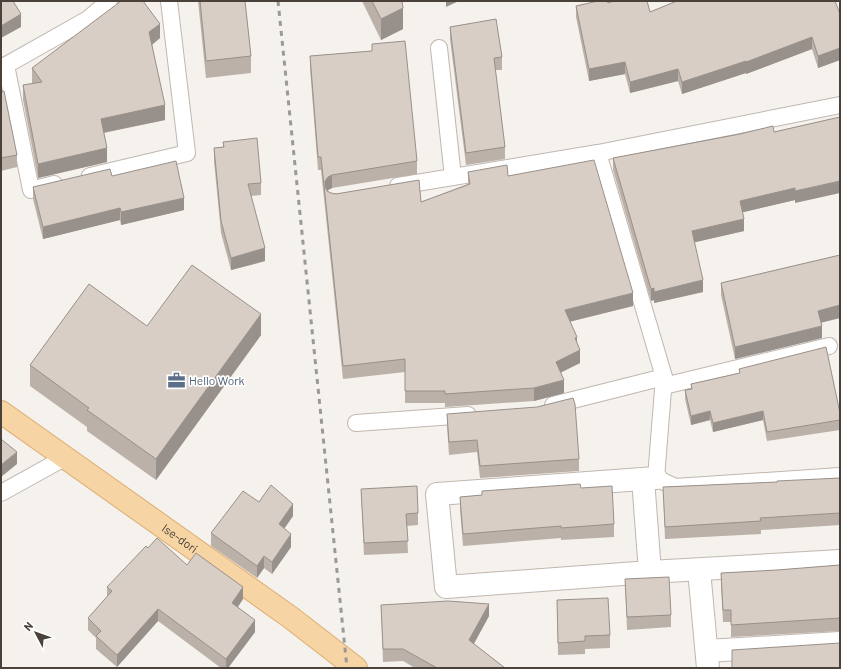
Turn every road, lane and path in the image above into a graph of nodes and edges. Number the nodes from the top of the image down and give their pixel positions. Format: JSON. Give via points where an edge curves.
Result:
{"nodes":[{"id":1,"x":109,"y":1,"type":"edge"},
{"id":2,"x":169,"y":1,"type":"edge"},
{"id":3,"x":439,"y":48,"type":"dead end"},
{"id":4,"x":3,"y":67,"type":"edge"},
{"id":5,"x":840,"y":105,"type":"edge"},
{"id":6,"x":598,"y":153,"type":"junction"},
{"id":7,"x":453,"y":177,"type":"junction"},
{"id":8,"x":380,"y":189,"type":"edge"},
{"id":9,"x":829,"y":346,"type":"dead end"},
{"id":10,"x":664,"y":382,"type":"junction"},
{"id":11,"x":536,"y":410,"type":"edge"},
{"id":12,"x":1,"y":412,"type":"edge"},
{"id":13,"x":485,"y":414,"type":"edge"},
{"id":14,"x":356,"y":423,"type":"dead end"},
{"id":15,"x":66,"y":457,"type":"junction"},
{"id":16,"x":840,"y":476,"type":"edge"},
{"id":17,"x":650,"y":479,"type":"junction"},
{"id":18,"x":1,"y":492,"type":"edge"},
{"id":19,"x":840,"y":561,"type":"edge"},
{"id":20,"x":699,"y":570,"type":"junction"},
{"id":21,"x":650,"y":572,"type":"junction"},
{"id":22,"x":840,"y":643,"type":"edge"},
{"id":23,"x":707,"y":660,"type":"edge"},
{"id":24,"x":356,"y":668,"type":"edge"}],
"edges":[{"from":1,"to":4,"type":"lane","via":[[88,19]]},
{"from":2,"to":4,"type":"lane","via":[[187,153],[31,190]]},
{"from":3,"to":7,"type":"lane"},
{"from":5,"to":6,"type":"lane"},
{"from":6,"to":7,"type":"lane"},
{"from":6,"to":10,"type":"lane"},
{"from":7,"to":8,"type":"lane"},
{"from":9,"to":10,"type":"lane"},
{"from":10,"to":11,"type":"lane"},
{"from":10,"to":17,"type":"lane"},
{"from":12,"to":15,"type":"main road","name":"Ise-dori"},
{"from":13,"to":14,"type":"lane"},
{"from":15,"to":18,"type":"lane"},
{"from":15,"to":24,"type":"main road","name":"Ise-dori","via":[[290,617]]},
{"from":16,"to":17,"type":"lane","via":[[675,486]]},
{"from":17,"to":21,"type":"street"},
{"from":17,"to":21,"type":"street","via":[[437,494],[446,587]]},
{"from":19,"to":20,"type":"street"},
{"from":20,"to":21,"type":"street"},
{"from":20,"to":23,"type":"street"},
{"from":22,"to":23,"type":"street"}]}
